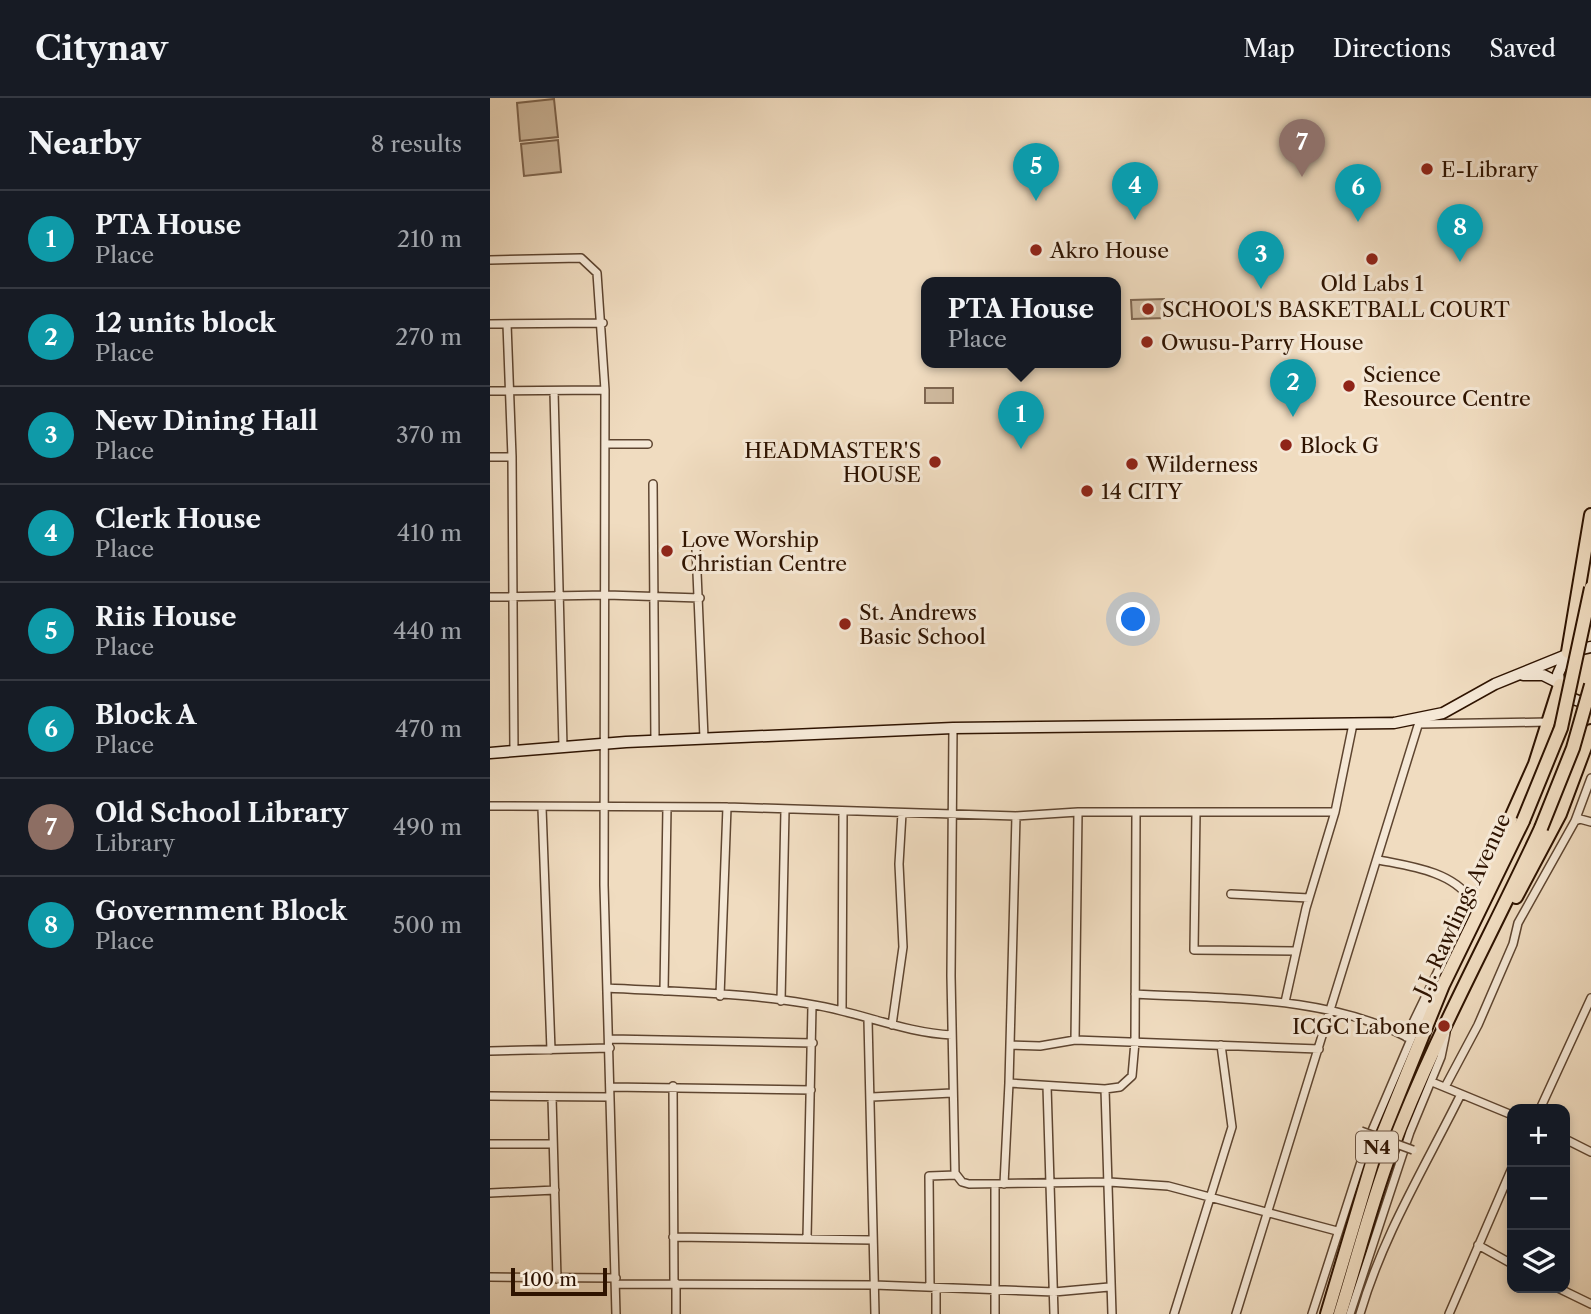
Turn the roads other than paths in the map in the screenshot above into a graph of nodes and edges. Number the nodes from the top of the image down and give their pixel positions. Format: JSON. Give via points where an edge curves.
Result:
{"nodes":[{"id":1,"x":490,"y":260,"type":"edge"},
{"id":2,"x":603,"y":323,"type":"junction"},
{"id":3,"x":490,"y":324,"type":"edge"},
{"id":4,"x":508,"y":324,"type":"junction"},
{"id":5,"x":509,"y":390,"type":"junction"},
{"id":6,"x":605,"y":390,"type":"junction"},
{"id":7,"x":490,"y":391,"type":"edge"},
{"id":8,"x":554,"y":391,"type":"junction"},
{"id":9,"x":648,"y":443,"type":"dead end"},
{"id":10,"x":607,"y":444,"type":"junction"},
{"id":11,"x":490,"y":457,"type":"edge"},
{"id":12,"x":512,"y":457,"type":"junction"},
{"id":13,"x":653,"y":484,"type":"dead end"},
{"id":14,"x":1591,"y":515,"type":"edge"},
{"id":15,"x":696,"y":549,"type":"dead end"},
{"id":16,"x":1591,"y":588,"type":"edge"},
{"id":17,"x":561,"y":595,"type":"junction"},
{"id":18,"x":607,"y":595,"type":"junction"},
{"id":19,"x":490,"y":597,"type":"edge"},
{"id":20,"x":514,"y":597,"type":"junction"},
{"id":21,"x":654,"y":597,"type":"junction"},
{"id":22,"x":700,"y":598,"type":"junction"},
{"id":23,"x":1591,"y":647,"type":"edge"},
{"id":24,"x":1566,"y":654,"type":"junction"},
{"id":25,"x":1512,"y":676,"type":"junction"},
{"id":26,"x":1559,"y":684,"type":"junction"},
{"id":27,"x":1591,"y":685,"type":"edge"},
{"id":28,"x":1591,"y":702,"type":"edge"},
{"id":29,"x":1420,"y":721,"type":"junction"},
{"id":30,"x":1550,"y":722,"type":"junction"},
{"id":31,"x":1353,"y":724,"type":"junction"},
{"id":32,"x":953,"y":728,"type":"junction"},
{"id":33,"x":1591,"y":731,"type":"edge"},
{"id":34,"x":704,"y":738,"type":"junction"},
{"id":35,"x":655,"y":741,"type":"junction"},
{"id":36,"x":607,"y":743,"type":"junction"},
{"id":37,"x":563,"y":747,"type":"junction"},
{"id":38,"x":514,"y":752,"type":"junction"},
{"id":39,"x":490,"y":753,"type":"edge"},
{"id":40,"x":1591,"y":778,"type":"edge"},
{"id":41,"x":490,"y":806,"type":"edge"},
{"id":42,"x":667,"y":807,"type":"junction"},
{"id":43,"x":727,"y":807,"type":"junction"},
{"id":44,"x":542,"y":808,"type":"junction"},
{"id":45,"x":605,"y":808,"type":"junction"},
{"id":46,"x":785,"y":810,"type":"junction"},
{"id":47,"x":843,"y":811,"type":"junction"},
{"id":48,"x":1078,"y":812,"type":"junction"},
{"id":49,"x":1196,"y":812,"type":"junction"},
{"id":50,"x":1335,"y":812,"type":"junction"},
{"id":51,"x":902,"y":813,"type":"junction"},
{"id":52,"x":1136,"y":813,"type":"junction"},
{"id":53,"x":952,"y":815,"type":"junction"},
{"id":54,"x":1016,"y":816,"type":"junction"},
{"id":55,"x":1575,"y":821,"type":"junction"},
{"id":56,"x":1591,"y":822,"type":"edge"},
{"id":57,"x":1379,"y":860,"type":"junction"},
{"id":58,"x":1231,"y":894,"type":"dead end"},
{"id":59,"x":1309,"y":898,"type":"junction"},
{"id":60,"x":1483,"y":906,"type":"junction"},
{"id":61,"x":1494,"y":929,"type":"junction"},
{"id":62,"x":1295,"y":951,"type":"junction"},
{"id":63,"x":1443,"y":985,"type":"junction"},
{"id":64,"x":607,"y":988,"type":"junction"},
{"id":65,"x":664,"y":992,"type":"junction"},
{"id":66,"x":1135,"y":994,"type":"junction"},
{"id":67,"x":720,"y":996,"type":"junction"},
{"id":68,"x":1591,"y":998,"type":"edge"},
{"id":69,"x":781,"y":1002,"type":"junction"},
{"id":70,"x":1284,"y":1002,"type":"junction"},
{"id":71,"x":812,"y":1006,"type":"junction"},
{"id":72,"x":1329,"y":1009,"type":"junction"},
{"id":73,"x":842,"y":1010,"type":"junction"},
{"id":74,"x":1449,"y":1019,"type":"junction"},
{"id":75,"x":868,"y":1020,"type":"junction"},
{"id":76,"x":892,"y":1025,"type":"junction"},
{"id":77,"x":952,"y":1035,"type":"junction"},
{"id":78,"x":610,"y":1038,"type":"junction"},
{"id":79,"x":1408,"y":1038,"type":"junction"},
{"id":80,"x":1076,"y":1040,"type":"junction"},
{"id":81,"x":1135,"y":1042,"type":"junction"},
{"id":82,"x":813,"y":1043,"type":"junction"},
{"id":83,"x":1010,"y":1045,"type":"junction"},
{"id":84,"x":1221,"y":1045,"type":"junction"},
{"id":85,"x":610,"y":1048,"type":"junction"},
{"id":86,"x":1319,"y":1049,"type":"junction"},
{"id":87,"x":551,"y":1050,"type":"junction"},
{"id":88,"x":490,"y":1051,"type":"edge"},
{"id":89,"x":1432,"y":1082,"type":"junction"},
{"id":90,"x":1009,"y":1083,"type":"junction"},
{"id":91,"x":673,"y":1086,"type":"junction"},
{"id":92,"x":1047,"y":1086,"type":"junction"},
{"id":93,"x":610,"y":1087,"type":"junction"},
{"id":94,"x":1445,"y":1087,"type":"junction"},
{"id":95,"x":1105,"y":1089,"type":"junction"},
{"id":96,"x":811,"y":1090,"type":"junction"},
{"id":97,"x":952,"y":1093,"type":"junction"},
{"id":98,"x":1461,"y":1094,"type":"junction"},
{"id":99,"x":490,"y":1096,"type":"edge"},
{"id":100,"x":552,"y":1097,"type":"junction"},
{"id":101,"x":609,"y":1097,"type":"junction"},
{"id":102,"x":872,"y":1097,"type":"junction"},
{"id":103,"x":1542,"y":1104,"type":"edge"},
{"id":104,"x":1507,"y":1113,"type":"edge"},
{"id":105,"x":1361,"y":1131,"type":"dead end"},
{"id":106,"x":1570,"y":1142,"type":"edge"},
{"id":107,"x":490,"y":1144,"type":"edge"},
{"id":108,"x":552,"y":1144,"type":"junction"},
{"id":109,"x":1412,"y":1150,"type":"dead end"},
{"id":110,"x":1591,"y":1153,"type":"edge"},
{"id":111,"x":956,"y":1175,"type":"junction"},
{"id":112,"x":1507,"y":1179,"type":"edge"},
{"id":113,"x":1109,"y":1182,"type":"junction"},
{"id":114,"x":1048,"y":1183,"type":"junction"},
{"id":115,"x":995,"y":1184,"type":"junction"},
{"id":116,"x":1004,"y":1184,"type":"junction"},
{"id":117,"x":555,"y":1190,"type":"junction"},
{"id":118,"x":490,"y":1192,"type":"edge"},
{"id":119,"x":1208,"y":1198,"type":"junction"},
{"id":120,"x":1267,"y":1212,"type":"junction"},
{"id":121,"x":1337,"y":1231,"type":"junction"},
{"id":122,"x":674,"y":1237,"type":"junction"},
{"id":123,"x":807,"y":1238,"type":"junction"},
{"id":124,"x":872,"y":1240,"type":"junction"},
{"id":125,"x":1478,"y":1245,"type":"junction"},
{"id":126,"x":1507,"y":1261,"type":"edge"},
{"id":127,"x":490,"y":1277,"type":"edge"},
{"id":128,"x":557,"y":1279,"type":"junction"},
{"id":129,"x":616,"y":1281,"type":"junction"},
{"id":130,"x":675,"y":1283,"type":"junction"},
{"id":131,"x":874,"y":1285,"type":"junction"},
{"id":132,"x":933,"y":1287,"type":"junction"},
{"id":133,"x":1109,"y":1287,"type":"junction"},
{"id":134,"x":995,"y":1292,"type":"junction"},
{"id":135,"x":1054,"y":1292,"type":"junction"},
{"id":136,"x":1568,"y":1293,"type":"edge"},
{"id":137,"x":1591,"y":1304,"type":"edge"},
{"id":138,"x":616,"y":1314,"type":"edge"},
{"id":139,"x":676,"y":1314,"type":"edge"},
{"id":140,"x":875,"y":1314,"type":"edge"},
{"id":141,"x":936,"y":1314,"type":"edge"},
{"id":142,"x":995,"y":1314,"type":"edge"},
{"id":143,"x":1054,"y":1314,"type":"edge"},
{"id":144,"x":1112,"y":1314,"type":"edge"},
{"id":145,"x":1174,"y":1314,"type":"edge"},
{"id":146,"x":1236,"y":1314,"type":"edge"},
{"id":147,"x":1312,"y":1314,"type":"edge"},
{"id":148,"x":1327,"y":1314,"type":"edge"},
{"id":149,"x":1340,"y":1314,"type":"edge"},
{"id":150,"x":1350,"y":1314,"type":"edge"},
{"id":151,"x":1360,"y":1314,"type":"edge"},
{"id":152,"x":1449,"y":1314,"type":"edge"}],
"edges":[{"from":1,"to":2,"type":"street","via":[[587,261],[597,273]]},
{"from":2,"to":4,"type":"street"},
{"from":2,"to":6,"type":"street"},
{"from":3,"to":4,"type":"street"},
{"from":4,"to":5,"type":"street"},
{"from":5,"to":7,"type":"street"},
{"from":5,"to":8,"type":"street"},
{"from":5,"to":12,"type":"street"},
{"from":6,"to":8,"type":"street"},
{"from":6,"to":10,"type":"street"},
{"from":8,"to":17,"type":"street"},
{"from":9,"to":10,"type":"street"},
{"from":10,"to":18,"type":"street"},
{"from":11,"to":12,"type":"street"},
{"from":12,"to":20,"type":"street"},
{"from":13,"to":21,"type":"street"},
{"from":14,"to":24,"type":"highway"},
{"from":15,"to":22,"type":"street"},
{"from":16,"to":60,"type":"highway","name":"J.J. Rawlings Avenue","number":"N4","bridge":true,"via":[[1561,728]]},
{"from":17,"to":18,"type":"street"},
{"from":17,"to":20,"type":"street"},
{"from":17,"to":37,"type":"street"},
{"from":18,"to":21,"type":"street"},
{"from":18,"to":36,"type":"street"},
{"from":19,"to":20,"type":"street"},
{"from":20,"to":38,"type":"street"},
{"from":21,"to":22,"type":"street"},
{"from":21,"to":35,"type":"street"},
{"from":22,"to":34,"type":"street"},
{"from":23,"to":24,"type":"street"},
{"from":24,"to":25,"type":"street"},
{"from":24,"to":26,"type":"street","via":[[1559,668]]},
{"from":25,"to":26,"type":"street","via":[[1543,675]]},
{"from":25,"to":29,"type":"street"},
{"from":26,"to":28,"type":"street","via":[[1574,700]]},
{"from":26,"to":30,"type":"highway"},
{"from":27,"to":61,"type":"highway","name":"J.J. Rawlings Avenue","number":"N4","bridge":true,"via":[[1573,748]]},
{"from":29,"to":30,"type":"street"},
{"from":29,"to":31,"type":"street"},
{"from":29,"to":57,"type":"street"},
{"from":30,"to":60,"type":"highway","via":[[1485,876]]},
{"from":31,"to":32,"type":"street"},
{"from":31,"to":50,"type":"street"},
{"from":32,"to":34,"type":"street"},
{"from":32,"to":53,"type":"street"},
{"from":33,"to":61,"type":"highway","via":[[1535,865]]},
{"from":34,"to":35,"type":"street"},
{"from":35,"to":36,"type":"street"},
{"from":36,"to":37,"type":"street"},
{"from":36,"to":45,"type":"street"},
{"from":37,"to":38,"type":"street"},
{"from":38,"to":39,"type":"street"},
{"from":40,"to":55,"type":"street"},
{"from":41,"to":44,"type":"street"},
{"from":42,"to":43,"type":"street"},
{"from":42,"to":45,"type":"street"},
{"from":42,"to":65,"type":"street"},
{"from":43,"to":46,"type":"street"},
{"from":43,"to":67,"type":"street"},
{"from":44,"to":45,"type":"street"},
{"from":44,"to":87,"type":"street"},
{"from":45,"to":64,"type":"street"},
{"from":46,"to":47,"type":"street"},
{"from":46,"to":69,"type":"street"},
{"from":47,"to":51,"type":"street"},
{"from":47,"to":73,"type":"street"},
{"from":48,"to":52,"type":"street"},
{"from":48,"to":54,"type":"street"},
{"from":48,"to":80,"type":"street"},
{"from":49,"to":50,"type":"street"},
{"from":49,"to":52,"type":"street"},
{"from":49,"to":62,"type":"street","via":[[1194,950]]},
{"from":50,"to":59,"type":"street"},
{"from":51,"to":53,"type":"street"},
{"from":51,"to":76,"type":"street","via":[[903,947]]},
{"from":52,"to":66,"type":"street"},
{"from":53,"to":54,"type":"street"},
{"from":53,"to":77,"type":"street"},
{"from":54,"to":83,"type":"street"},
{"from":55,"to":56,"type":"street"},
{"from":55,"to":94,"type":"street","via":[[1518,922],[1478,1025]]},
{"from":57,"to":72,"type":"street"},
{"from":57,"to":79,"type":"street","via":[[1429,872],[1460,887],[1470,899]]},
{"from":58,"to":59,"type":"street"},
{"from":59,"to":62,"type":"street"},
{"from":60,"to":63,"type":"highway","name":"J.J. Rawlings Avenue","number":"N4"},
{"from":61,"to":74,"type":"highway","name":"J.J. Rawlings Avenue","number":"N4"},
{"from":62,"to":70,"type":"street"},
{"from":63,"to":79,"type":"street"},
{"from":63,"to":148,"type":"highway","name":"J.J. Rawlings Avenue","number":"N4","via":[[1374,1153]]},
{"from":64,"to":65,"type":"street"},
{"from":64,"to":78,"type":"street"},
{"from":65,"to":67,"type":"street"},
{"from":66,"to":70,"type":"street"},
{"from":66,"to":81,"type":"street"},
{"from":67,"to":69,"type":"street"},
{"from":68,"to":103,"type":"street"},
{"from":69,"to":71,"type":"street"},
{"from":70,"to":72,"type":"street"},
{"from":71,"to":73,"type":"street"},
{"from":71,"to":82,"type":"street"},
{"from":72,"to":79,"type":"street"},
{"from":72,"to":86,"type":"street"},
{"from":73,"to":75,"type":"street"},
{"from":74,"to":89,"type":"street"},
{"from":74,"to":149,"type":"highway","name":"J.J. Rawlings Avenue","number":"N4","via":[[1390,1153]]},
{"from":75,"to":76,"type":"street"},
{"from":75,"to":102,"type":"street"},
{"from":76,"to":77,"type":"street"},
{"from":77,"to":97,"type":"street"},
{"from":78,"to":82,"type":"street"},
{"from":78,"to":85,"type":"street"},
{"from":79,"to":121,"type":"street"},
{"from":80,"to":81,"type":"street"},
{"from":80,"to":83,"type":"street"},
{"from":81,"to":84,"type":"street"},
{"from":81,"to":95,"type":"street","via":[[1132,1076],[1120,1087]]},
{"from":82,"to":96,"type":"street"},
{"from":83,"to":90,"type":"street"},
{"from":84,"to":86,"type":"street"},
{"from":84,"to":119,"type":"street","via":[[1232,1127]]},
{"from":85,"to":87,"type":"street"},
{"from":85,"to":93,"type":"street"},
{"from":86,"to":120,"type":"street"},
{"from":87,"to":88,"type":"street"},
{"from":89,"to":94,"type":"street"},
{"from":89,"to":150,"type":"street","via":[[1410,1132]]},
{"from":90,"to":92,"type":"street"},
{"from":90,"to":116,"type":"street"},
{"from":91,"to":93,"type":"street"},
{"from":91,"to":96,"type":"street"},
{"from":91,"to":122,"type":"street"},
{"from":92,"to":95,"type":"street"},
{"from":92,"to":114,"type":"street"},
{"from":93,"to":101,"type":"street"},
{"from":94,"to":98,"type":"street"},
{"from":95,"to":113,"type":"street"},
{"from":96,"to":123,"type":"street"},
{"from":97,"to":102,"type":"street"},
{"from":97,"to":111,"type":"street"},
{"from":98,"to":104,"type":"street"},
{"from":98,"to":151,"type":"street","via":[[1393,1222]]},
{"from":99,"to":100,"type":"street"},
{"from":100,"to":101,"type":"street"},
{"from":100,"to":108,"type":"street"},
{"from":101,"to":129,"type":"street"},
{"from":102,"to":124,"type":"street"},
{"from":105,"to":109,"type":"street","bridge":true},
{"from":106,"to":110,"type":"street"},
{"from":107,"to":108,"type":"street"},
{"from":108,"to":117,"type":"street"},
{"from":111,"to":115,"type":"street","via":[[969,1184]]},
{"from":111,"to":132,"type":"street","via":[[929,1176]]},
{"from":112,"to":125,"type":"street"},
{"from":113,"to":114,"type":"street"},
{"from":113,"to":119,"type":"street","via":[[1168,1186]]},
{"from":113,"to":133,"type":"street"},
{"from":114,"to":116,"type":"street"},
{"from":114,"to":135,"type":"street"},
{"from":115,"to":116,"type":"street"},
{"from":115,"to":134,"type":"street"},
{"from":117,"to":118,"type":"street"},
{"from":117,"to":128,"type":"street"},
{"from":119,"to":120,"type":"street"},
{"from":119,"to":145,"type":"street"},
{"from":120,"to":121,"type":"street"},
{"from":120,"to":146,"type":"street"},
{"from":121,"to":147,"type":"street"},
{"from":122,"to":123,"type":"street"},
{"from":122,"to":130,"type":"street"},
{"from":123,"to":124,"type":"street"},
{"from":124,"to":131,"type":"street"},
{"from":125,"to":126,"type":"street"},
{"from":125,"to":152,"type":"street"},
{"from":127,"to":128,"type":"street"},
{"from":128,"to":129,"type":"street"},
{"from":129,"to":130,"type":"street"},
{"from":129,"to":138,"type":"street"},
{"from":130,"to":131,"type":"street"},
{"from":130,"to":139,"type":"street"},
{"from":131,"to":132,"type":"street"},
{"from":131,"to":140,"type":"street"},
{"from":132,"to":134,"type":"street"},
{"from":132,"to":141,"type":"street"},
{"from":133,"to":135,"type":"street"},
{"from":133,"to":144,"type":"street"},
{"from":134,"to":135,"type":"street"},
{"from":134,"to":142,"type":"street"},
{"from":135,"to":143,"type":"street"},
{"from":136,"to":137,"type":"street"}]}
